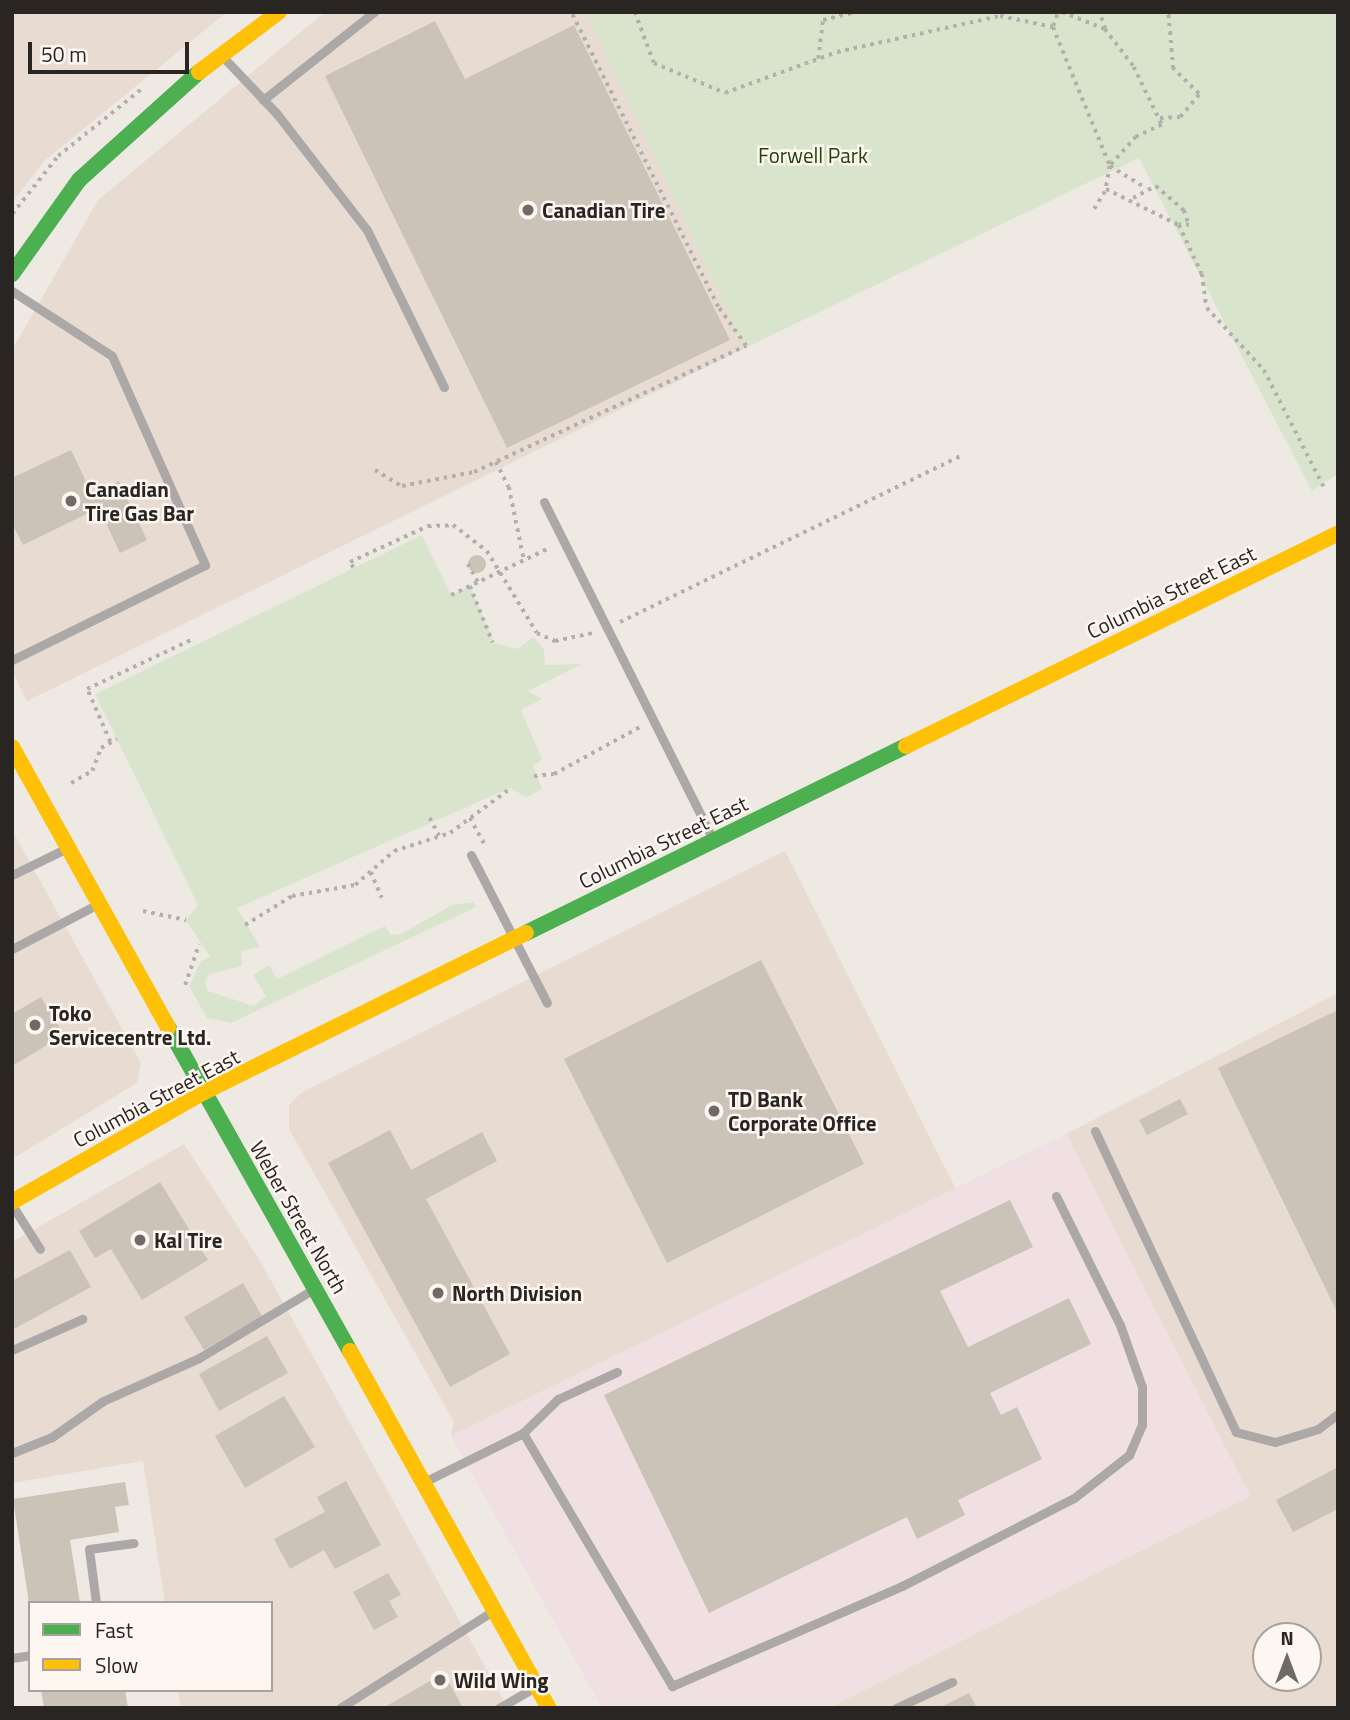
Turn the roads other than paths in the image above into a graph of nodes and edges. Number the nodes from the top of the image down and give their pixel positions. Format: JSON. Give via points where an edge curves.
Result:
{"nodes":[{"id":1,"x":279,"y":12,"type":"edge"},
{"id":2,"x":374,"y":12,"type":"edge"},
{"id":3,"x":221,"y":55,"type":"junction"},
{"id":4,"x":263,"y":100,"type":"junction"},
{"id":5,"x":12,"y":274,"type":"edge"},
{"id":6,"x":12,"y":291,"type":"edge"},
{"id":7,"x":444,"y":387,"type":"dead end"},
{"id":8,"x":544,"y":502,"type":"dead end"},
{"id":9,"x":1338,"y":533,"type":"edge"},
{"id":10,"x":12,"y":660,"type":"edge"},
{"id":11,"x":12,"y":747,"type":"edge"},
{"id":12,"x":714,"y":841,"type":"junction"},
{"id":13,"x":68,"y":847,"type":"junction"},
{"id":14,"x":471,"y":855,"type":"dead end"},
{"id":15,"x":12,"y":875,"type":"edge"},
{"id":16,"x":99,"y":904,"type":"junction"},
{"id":17,"x":515,"y":939,"type":"junction"},
{"id":18,"x":12,"y":948,"type":"edge"},
{"id":19,"x":547,"y":1003,"type":"dead end"},
{"id":20,"x":205,"y":1092,"type":"junction"},
{"id":21,"x":1095,"y":1132,"type":"dead end"},
{"id":22,"x":1056,"y":1196,"type":"dead end"},
{"id":23,"x":12,"y":1203,"type":"edge"},
{"id":24,"x":40,"y":1250,"type":"dead end"},
{"id":25,"x":315,"y":1288,"type":"junction"},
{"id":26,"x":82,"y":1320,"type":"dead end"},
{"id":27,"x":12,"y":1350,"type":"edge"},
{"id":28,"x":617,"y":1372,"type":"dead end"},
{"id":29,"x":1338,"y":1414,"type":"edge"},
{"id":30,"x":523,"y":1433,"type":"junction"},
{"id":31,"x":12,"y":1453,"type":"edge"},
{"id":32,"x":425,"y":1482,"type":"junction"},
{"id":33,"x":134,"y":1543,"type":"dead end"},
{"id":34,"x":96,"y":1601,"type":"edge"},
{"id":35,"x":495,"y":1610,"type":"junction"},
{"id":36,"x":952,"y":1682,"type":"dead end"},
{"id":37,"x":537,"y":1686,"type":"junction"},
{"id":38,"x":340,"y":1708,"type":"edge"},
{"id":39,"x":499,"y":1708,"type":"edge"},
{"id":40,"x":549,"y":1708,"type":"edge"},
{"id":41,"x":896,"y":1708,"type":"edge"}],
"edges":[{"from":1,"to":3,"type":"main road"},
{"from":2,"to":4,"type":"lane"},
{"from":3,"to":4,"type":"lane"},
{"from":3,"to":5,"type":"main road","via":[[79,180]]},
{"from":4,"to":7,"type":"lane","via":[[367,230]]},
{"from":6,"to":10,"type":"lane","via":[[112,356],[205,565]]},
{"from":8,"to":12,"type":"lane"},
{"from":9,"to":12,"type":"main road","name":"Columbia Street East"},
{"from":11,"to":13,"type":"main road","name":"Weber Street North"},
{"from":12,"to":17,"type":"main road","name":"Columbia Street East"},
{"from":13,"to":15,"type":"lane"},
{"from":13,"to":16,"type":"main road","name":"Weber Street North"},
{"from":14,"to":17,"type":"lane"},
{"from":16,"to":18,"type":"lane"},
{"from":16,"to":20,"type":"main road","name":"Weber Street North"},
{"from":17,"to":19,"type":"lane"},
{"from":17,"to":20,"type":"main road","name":"Columbia Street East"},
{"from":20,"to":23,"type":"main road","name":"Columbia Street East"},
{"from":20,"to":25,"type":"main road","name":"Weber Street North"},
{"from":21,"to":29,"type":"lane","via":[[1236,1432],[1275,1442],[1318,1429]]},
{"from":22,"to":30,"type":"lane","via":[[1120,1325],[1142,1387],[1142,1425],[1129,1455],[1074,1498],[902,1586],[672,1686]]},
{"from":23,"to":24,"type":"lane"},
{"from":25,"to":31,"type":"lane","via":[[199,1358],[103,1401],[52,1437]]},
{"from":25,"to":32,"type":"main road","name":"Weber Street North"},
{"from":26,"to":27,"type":"lane"},
{"from":28,"to":30,"type":"lane","via":[[558,1399]]},
{"from":30,"to":32,"type":"lane"},
{"from":32,"to":35,"type":"main road","name":"Weber Street North"},
{"from":33,"to":34,"type":"lane","via":[[89,1549]]},
{"from":35,"to":37,"type":"main road","name":"Weber Street North"},
{"from":35,"to":38,"type":"lane"},
{"from":36,"to":41,"type":"lane"},
{"from":37,"to":39,"type":"lane"},
{"from":37,"to":40,"type":"main road","name":"Weber Street North"}]}
